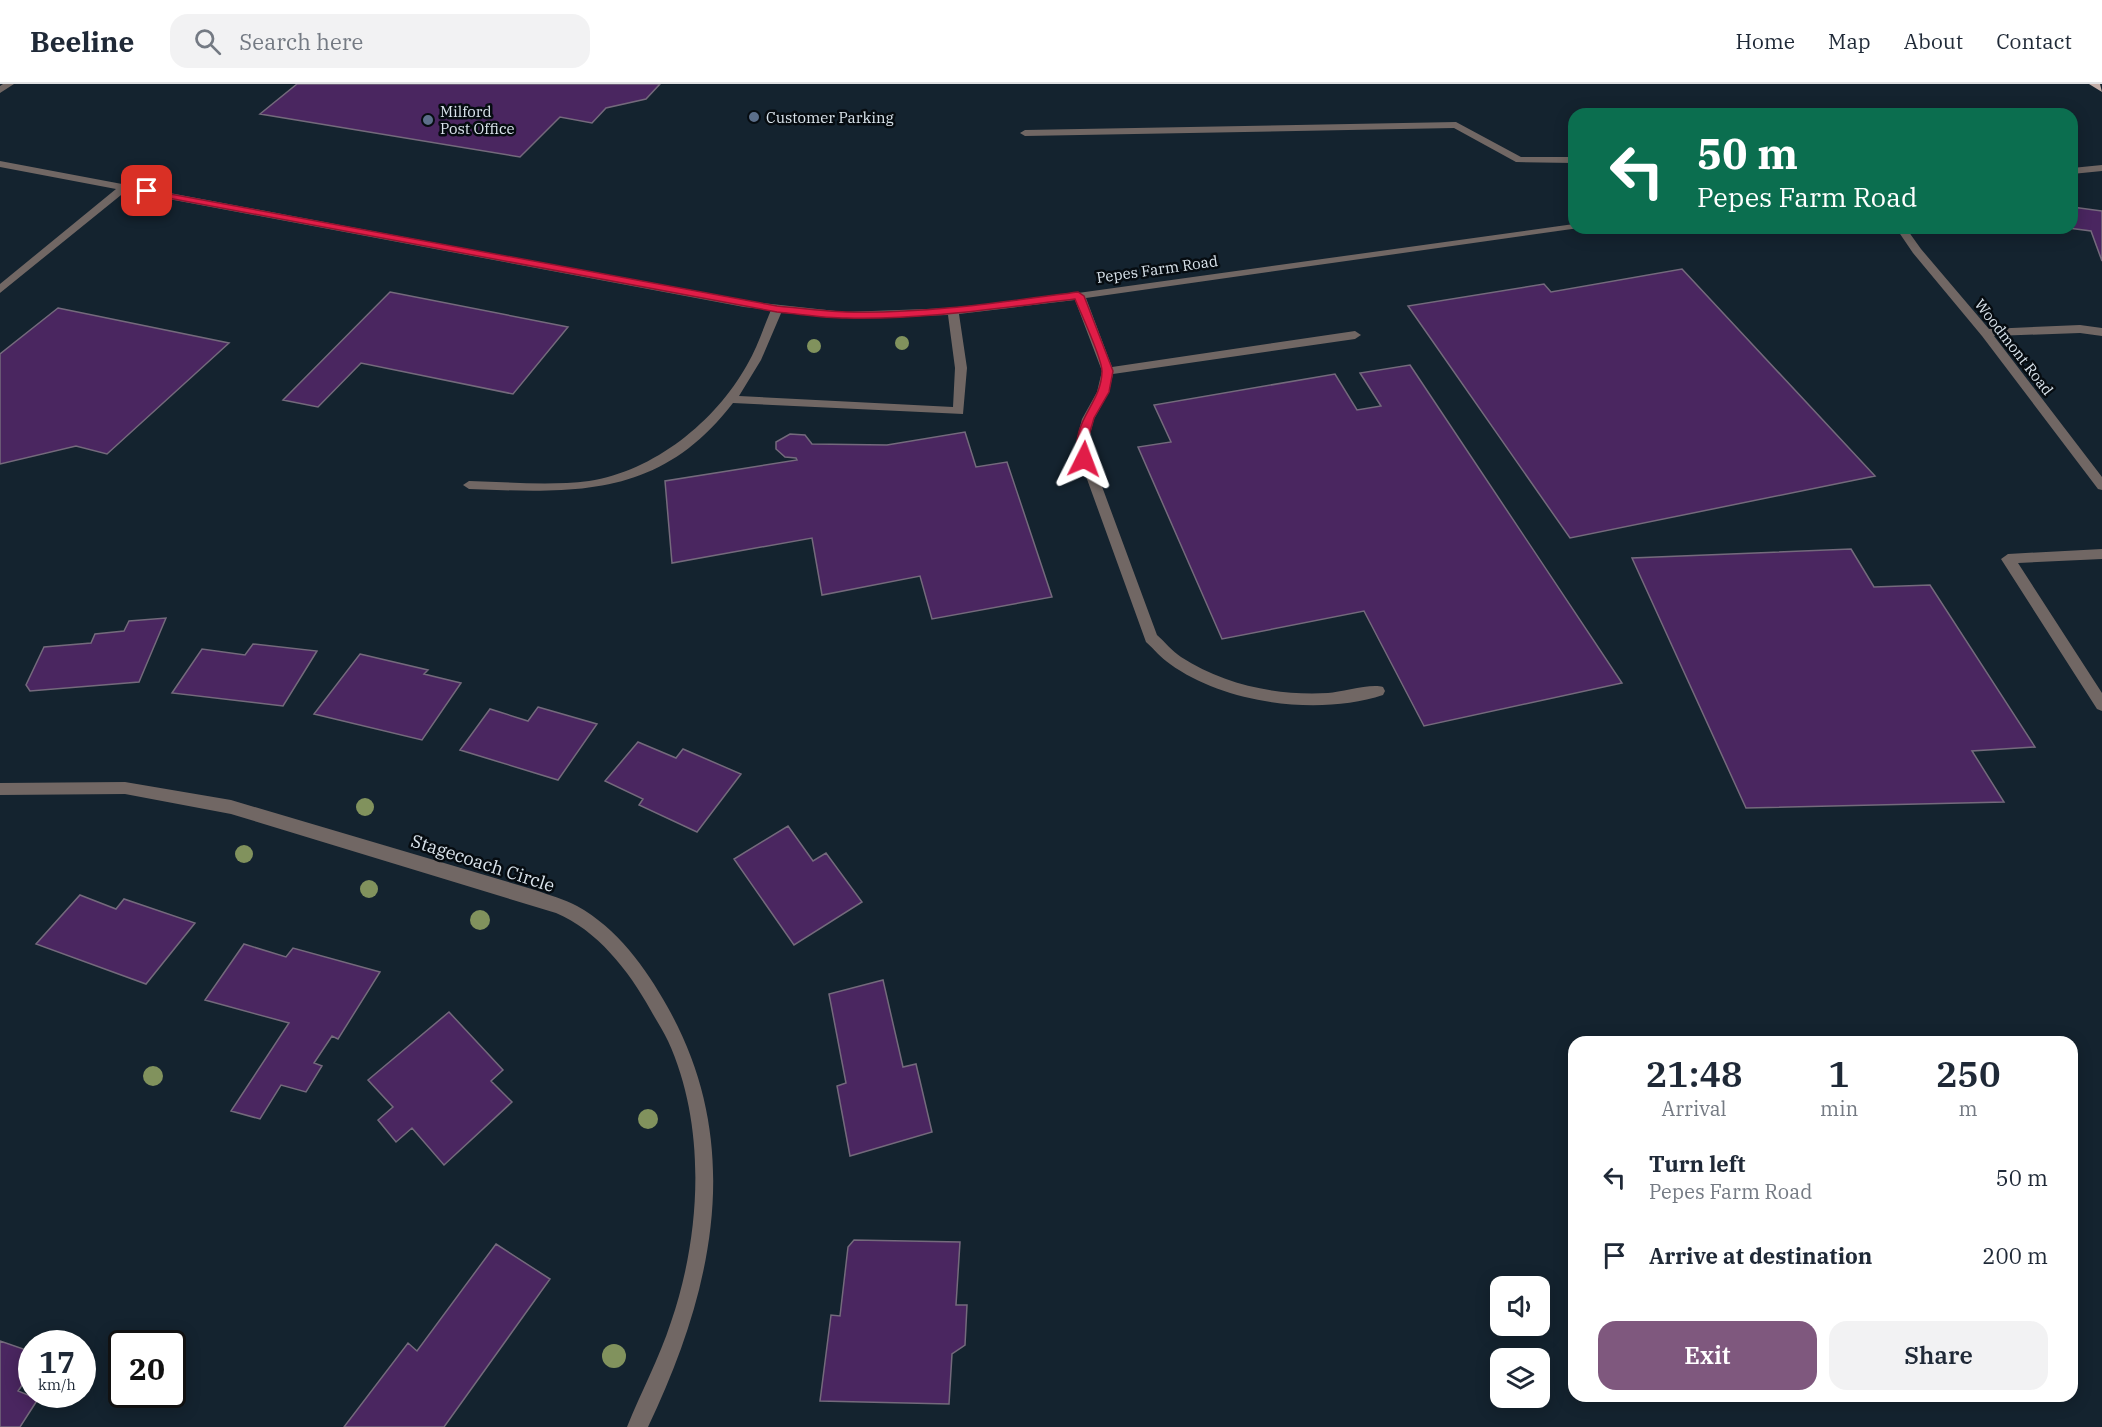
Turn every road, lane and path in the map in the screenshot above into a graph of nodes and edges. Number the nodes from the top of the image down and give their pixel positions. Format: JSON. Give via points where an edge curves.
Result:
{"nodes":[{"id":1,"x":9,"y":84,"type":"edge"},
{"id":2,"x":2094,"y":84,"type":"edge"},
{"id":3,"x":2102,"y":88,"type":"edge"},
{"id":4,"x":0,"y":90,"type":"edge"},
{"id":5,"x":1025,"y":133,"type":"dead end"},
{"id":6,"x":1568,"y":160,"type":"edge"},
{"id":7,"x":0,"y":164,"type":"edge"},
{"id":8,"x":2102,"y":168,"type":"edge"},
{"id":9,"x":2078,"y":170,"type":"edge"},
{"id":10,"x":124,"y":187,"type":"junction"},
{"id":11,"x":1568,"y":228,"type":"edge"},
{"id":12,"x":1905,"y":234,"type":"edge"},
{"id":13,"x":0,"y":290,"type":"edge"},
{"id":14,"x":1078,"y":296,"type":"junction"},
{"id":15,"x":777,"y":309,"type":"junction"},
{"id":16,"x":953,"y":311,"type":"junction"},
{"id":17,"x":2102,"y":332,"type":"edge"},
{"id":18,"x":1986,"y":333,"type":"junction"},
{"id":19,"x":1355,"y":335,"type":"dead end"},
{"id":20,"x":1108,"y":371,"type":"junction"},
{"id":21,"x":731,"y":399,"type":"junction"},
{"id":22,"x":469,"y":485,"type":"dead end"},
{"id":23,"x":2102,"y":486,"type":"edge"},
{"id":24,"x":2102,"y":554,"type":"edge"},
{"id":25,"x":1378,"y":691,"type":"dead end"},
{"id":26,"x":2102,"y":705,"type":"edge"},
{"id":27,"x":0,"y":789,"type":"edge"},
{"id":28,"x":637,"y":1427,"type":"edge"}],
"edges":[{"from":1,"to":4,"type":"street"},
{"from":2,"to":3,"type":"main road"},
{"from":5,"to":6,"type":"street","via":[[1456,125],[1519,160]]},
{"from":7,"to":10,"type":"street","name":"Pepes Farm Road"},
{"from":8,"to":9,"type":"street"},
{"from":10,"to":13,"type":"street"},
{"from":10,"to":15,"type":"street","name":"Pepes Farm Road"},
{"from":11,"to":14,"type":"street","name":"Pepes Farm Road"},
{"from":12,"to":18,"type":"street","name":"Woodmont Road"},
{"from":14,"to":16,"type":"street","name":"Pepes Farm Road"},
{"from":14,"to":20,"type":"street"},
{"from":15,"to":16,"type":"street","name":"Pepes Farm Road","via":[[845,315]]},
{"from":15,"to":21,"type":"street","via":[[752,367]]},
{"from":16,"to":21,"type":"street","via":[[961,368],[959,411]]},
{"from":17,"to":18,"type":"street","via":[[2080,329]]},
{"from":18,"to":23,"type":"street","name":"Woodmont Road"},
{"from":19,"to":20,"type":"street"},
{"from":20,"to":25,"type":"street","via":[[1081,446],[1151,638],[1175,660],[1216,682],[1255,693],[1304,700]]},
{"from":21,"to":22,"type":"street","via":[[702,429],[669,453],[638,471],[606,482],[567,487]]},
{"from":24,"to":26,"type":"street","via":[[2008,559]]},
{"from":27,"to":28,"type":"street","name":"Stagecoach Circle","via":[[125,788],[231,807],[535,897],[576,915],[606,940],[637,973],[662,1009],[695,1092],[704,1142],[705,1197],[690,1292],[673,1346]]}]}
